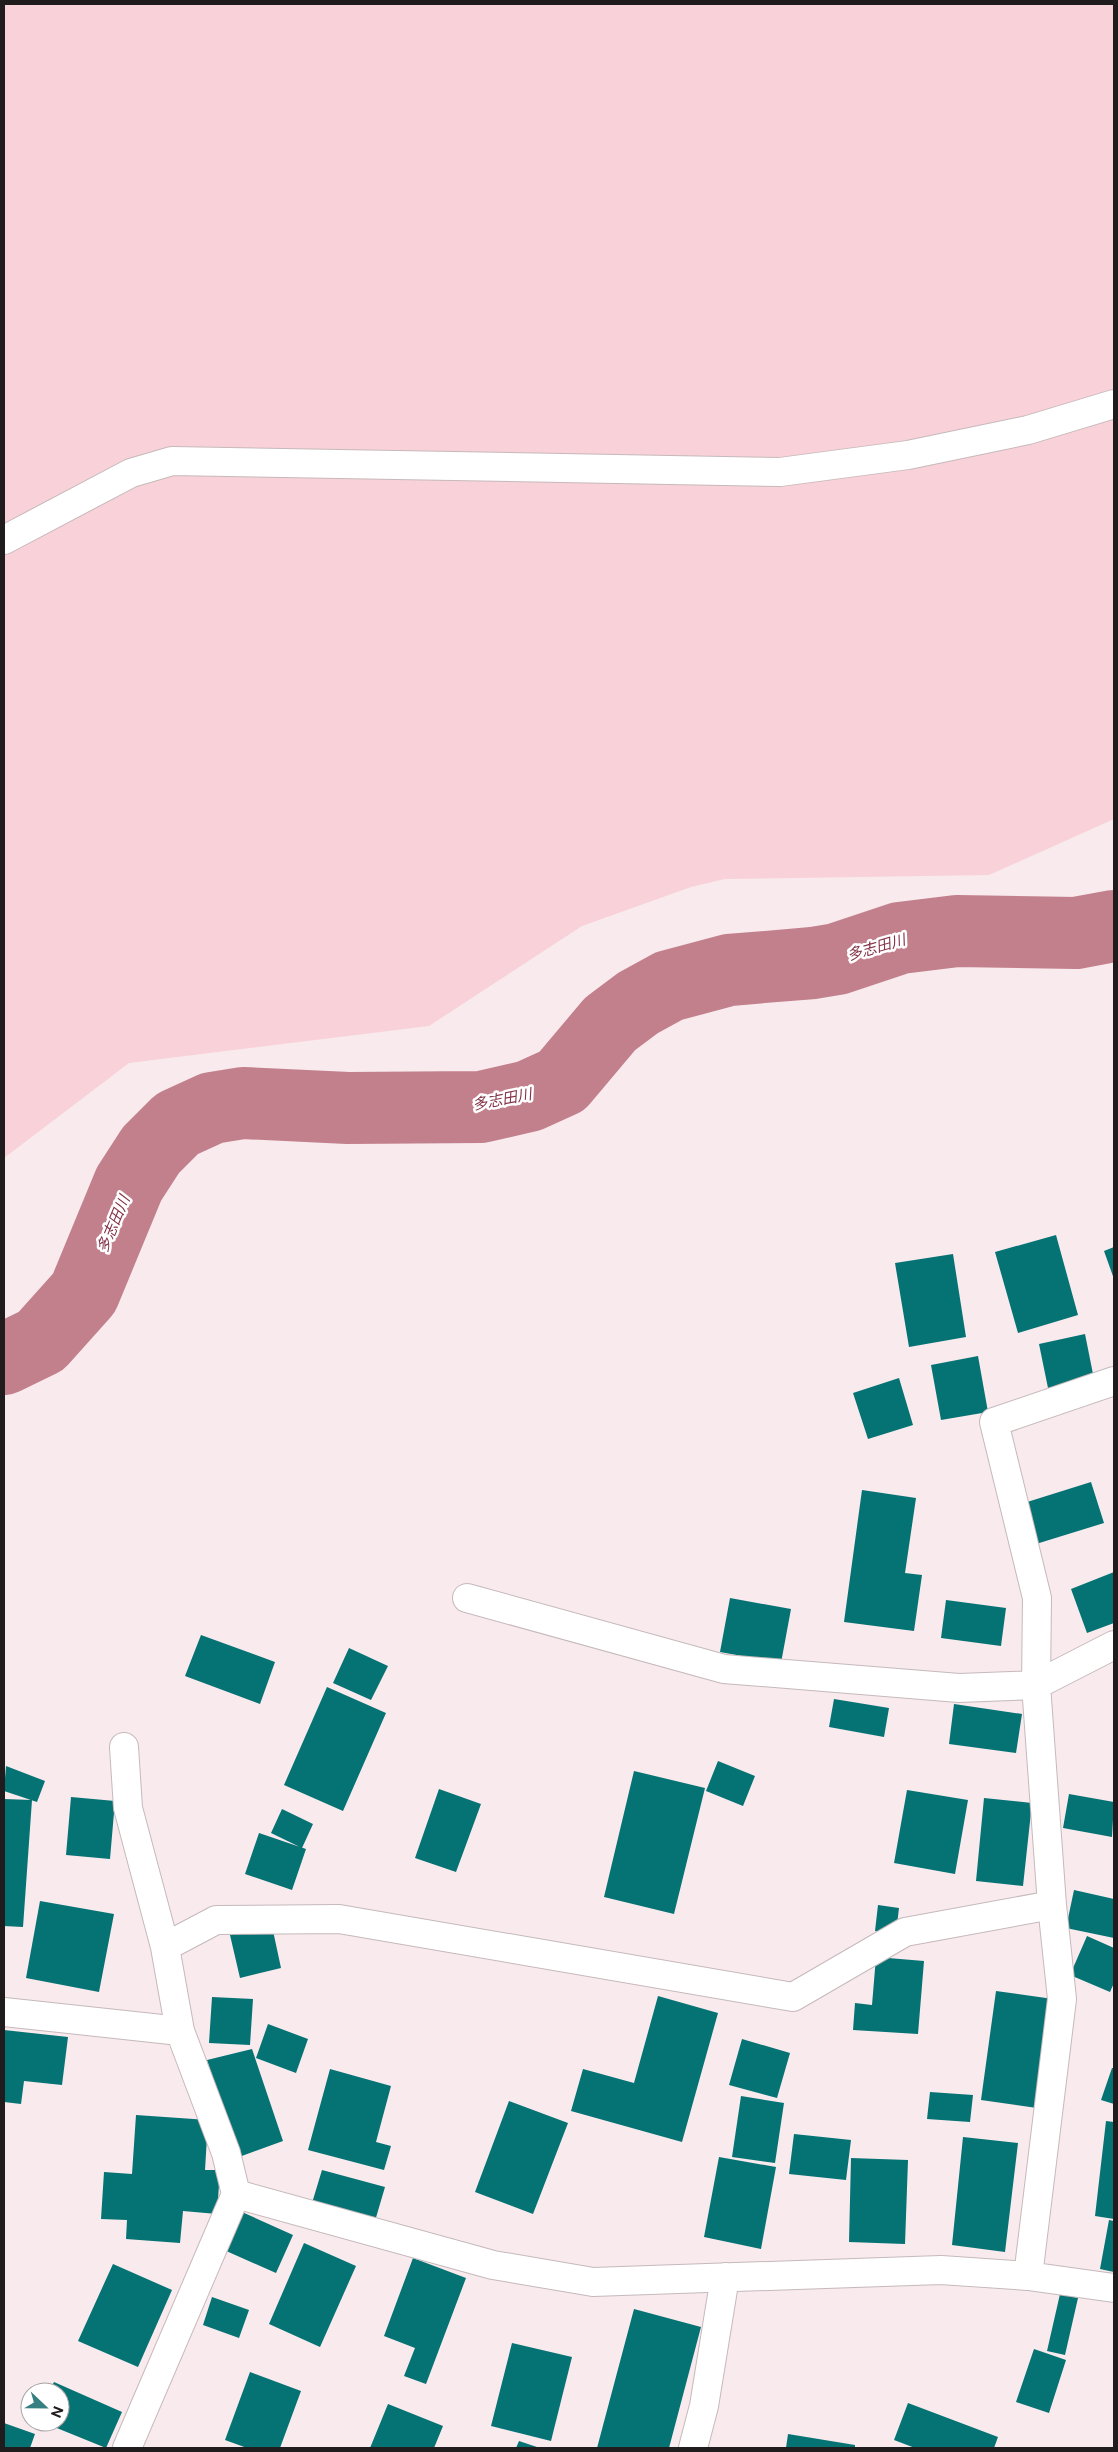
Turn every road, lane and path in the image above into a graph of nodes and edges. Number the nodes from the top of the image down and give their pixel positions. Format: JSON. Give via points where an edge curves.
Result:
{"nodes":[{"id":1,"x":1114,"y":404,"type":"edge"},
{"id":2,"x":4,"y":540,"type":"edge"},
{"id":3,"x":1114,"y":1381,"type":"edge"},
{"id":4,"x":467,"y":1598,"type":"dead end"},
{"id":5,"x":1114,"y":1645,"type":"edge"},
{"id":6,"x":1036,"y":1685,"type":"junction"},
{"id":7,"x":124,"y":1747,"type":"dead end"},
{"id":8,"x":1052,"y":1906,"type":"junction"},
{"id":9,"x":165,"y":1947,"type":"junction"},
{"id":10,"x":4,"y":2012,"type":"edge"},
{"id":11,"x":180,"y":2031,"type":"junction"},
{"id":12,"x":236,"y":2194,"type":"junction"},
{"id":13,"x":1028,"y":2276,"type":"junction"},
{"id":14,"x":724,"y":2277,"type":"junction"},
{"id":15,"x":1114,"y":2288,"type":"edge"},
{"id":16,"x":126,"y":2448,"type":"edge"},
{"id":17,"x":693,"y":2448,"type":"edge"}],
"edges":[{"from":1,"to":2,"type":"street","via":[[1028,430],[908,455],[780,472],[172,462],[131,473]]},
{"from":3,"to":6,"type":"street","via":[[994,1422],[1037,1598]]},
{"from":4,"to":6,"type":"street","via":[[724,1669],[959,1688]]},
{"from":5,"to":6,"type":"street"},
{"from":6,"to":8,"type":"street"},
{"from":7,"to":9,"type":"street","via":[[128,1808]]},
{"from":8,"to":9,"type":"street","via":[[905,1932],[793,1998],[339,1919],[216,1920]]},
{"from":8,"to":13,"type":"street","via":[[1062,1999]]},
{"from":9,"to":11,"type":"street"},
{"from":10,"to":11,"type":"street"},
{"from":11,"to":12,"type":"street","via":[[226,2153]]},
{"from":12,"to":14,"type":"street","via":[[493,2265],[584,2281]]},
{"from":12,"to":16,"type":"street"},
{"from":13,"to":14,"type":"street","via":[[941,2270]]},
{"from":13,"to":15,"type":"street"},
{"from":14,"to":17,"type":"street","via":[[704,2406]]}]}
